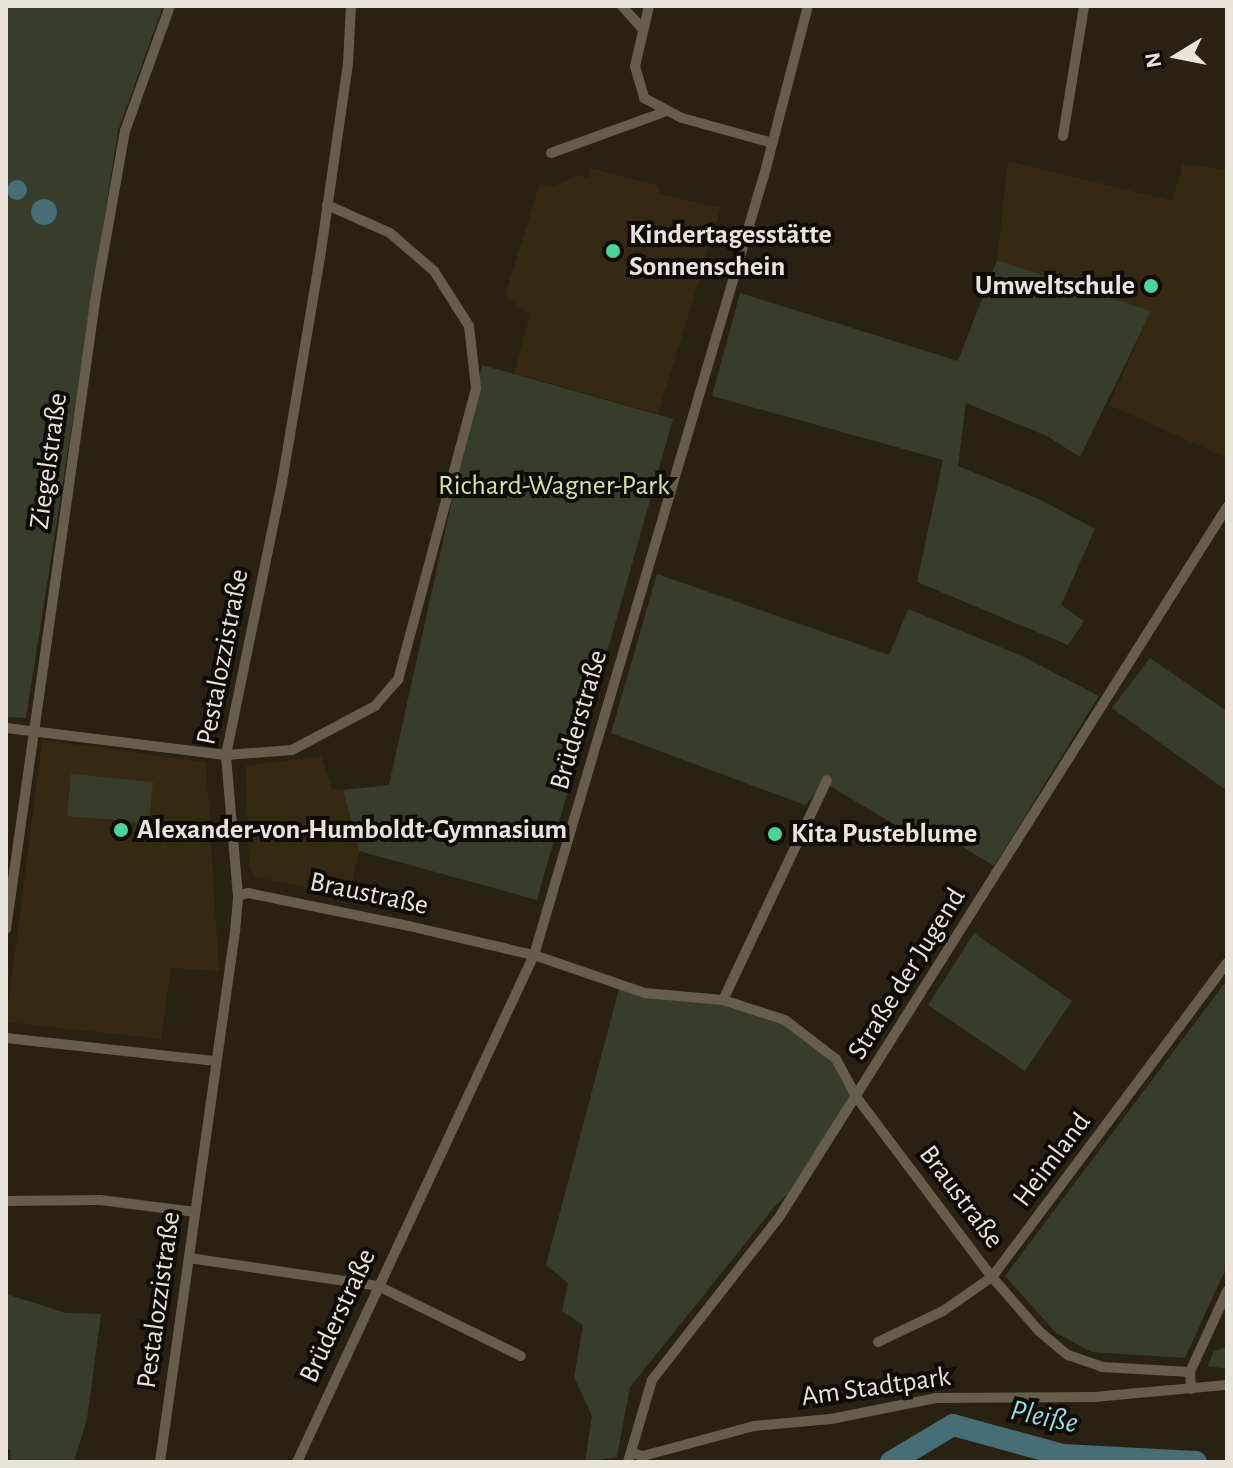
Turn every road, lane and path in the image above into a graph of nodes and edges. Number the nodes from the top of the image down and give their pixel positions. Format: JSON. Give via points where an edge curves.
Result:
{"nodes":[{"id":1,"x":170,"y":6,"type":"edge"},
{"id":2,"x":351,"y":6,"type":"edge"},
{"id":3,"x":622,"y":6,"type":"edge"},
{"id":4,"x":649,"y":6,"type":"edge"},
{"id":5,"x":808,"y":6,"type":"edge"},
{"id":6,"x":1084,"y":6,"type":"edge"},
{"id":7,"x":642,"y":28,"type":"junction"},
{"id":8,"x":664,"y":112,"type":"junction"},
{"id":9,"x":1063,"y":136,"type":"dead end"},
{"id":10,"x":773,"y":143,"type":"junction"},
{"id":11,"x":551,"y":153,"type":"dead end"},
{"id":12,"x":327,"y":205,"type":"junction"},
{"id":13,"x":1227,"y":507,"type":"edge"},
{"id":14,"x":6,"y":728,"type":"edge"},
{"id":15,"x":35,"y":731,"type":"junction"},
{"id":16,"x":226,"y":755,"type":"junction"},
{"id":17,"x":827,"y":780,"type":"dead end"},
{"id":18,"x":238,"y":896,"type":"junction"},
{"id":19,"x":6,"y":929,"type":"edge"},
{"id":20,"x":534,"y":955,"type":"junction"},
{"id":21,"x":1227,"y":963,"type":"edge"},
{"id":22,"x":723,"y":1000,"type":"junction"},
{"id":23,"x":6,"y":1038,"type":"edge"},
{"id":24,"x":216,"y":1061,"type":"junction"},
{"id":25,"x":857,"y":1098,"type":"junction"},
{"id":26,"x":6,"y":1201,"type":"edge"},
{"id":27,"x":195,"y":1212,"type":"junction"},
{"id":28,"x":189,"y":1258,"type":"junction"},
{"id":29,"x":992,"y":1277,"type":"junction"},
{"id":30,"x":378,"y":1286,"type":"junction"},
{"id":31,"x":1227,"y":1291,"type":"edge"},
{"id":32,"x":878,"y":1342,"type":"dead end"},
{"id":33,"x":521,"y":1356,"type":"dead end"},
{"id":34,"x":1190,"y":1372,"type":"junction"},
{"id":35,"x":1227,"y":1385,"type":"edge"},
{"id":36,"x":1191,"y":1389,"type":"junction"},
{"id":37,"x":630,"y":1457,"type":"edge"},
{"id":38,"x":160,"y":1462,"type":"edge"},
{"id":39,"x":297,"y":1462,"type":"edge"}],
"edges":[{"from":1,"to":15,"type":"street","name":"Ziegelstraße","via":[[125,131]]},
{"from":2,"to":12,"type":"street","name":"Pestalozzistraße"},
{"from":3,"to":7,"type":"street"},
{"from":4,"to":7,"type":"street"},
{"from":5,"to":10,"type":"street","name":"Brüderstraße"},
{"from":6,"to":9,"type":"street"},
{"from":7,"to":8,"type":"street","via":[[635,66],[639,84],[644,98]]},
{"from":8,"to":10,"type":"street"},
{"from":8,"to":11,"type":"street"},
{"from":10,"to":20,"type":"street","name":"Brüderstraße"},
{"from":12,"to":16,"type":"street","name":"Pestalozzistraße","via":[[282,482]]},
{"from":12,"to":16,"type":"street","via":[[390,233],[434,271],[469,326],[476,388],[398,680],[375,706],[292,750]]},
{"from":13,"to":25,"type":"street","name":"Straße der Jugend"},
{"from":14,"to":15,"type":"street"},
{"from":15,"to":16,"type":"street"},
{"from":15,"to":19,"type":"street","name":"Ziegelstraße"},
{"from":16,"to":18,"type":"street","name":"Pestalozzistraße"},
{"from":17,"to":22,"type":"street"},
{"from":18,"to":20,"type":"street","name":"Braustraße","via":[[248,893]]},
{"from":18,"to":24,"type":"street","name":"Pestalozzistraße"},
{"from":20,"to":22,"type":"street","name":"Braustraße","via":[[645,993]]},
{"from":20,"to":30,"type":"street","name":"Brüderstraße"},
{"from":21,"to":29,"type":"street","name":"Heimland"},
{"from":22,"to":25,"type":"street","name":"Braustraße","via":[[760,1008],[815,1038],[836,1059]]},
{"from":23,"to":24,"type":"street"},
{"from":24,"to":27,"type":"street","name":"Pestalozzistraße"},
{"from":25,"to":29,"type":"street","name":"Braustraße"},
{"from":25,"to":37,"type":"street","name":"Straße der Jugend","via":[[778,1219],[652,1380]]},
{"from":26,"to":27,"type":"street","via":[[100,1200]]},
{"from":27,"to":28,"type":"street","name":"Pestalozzistraße"},
{"from":28,"to":30,"type":"street"},
{"from":28,"to":38,"type":"street","name":"Pestalozzistraße"},
{"from":29,"to":32,"type":"street","name":"Heimland","via":[[943,1311]]},
{"from":29,"to":34,"type":"street","name":"Braustraße","via":[[1068,1355],[1102,1367]]},
{"from":30,"to":33,"type":"street"},
{"from":30,"to":39,"type":"street","name":"Brüderstraße"},
{"from":31,"to":34,"type":"street"},
{"from":34,"to":36,"type":"street"},
{"from":35,"to":36,"type":"street","name":"Am Stadtpark"},
{"from":36,"to":37,"type":"street","name":"Am Stadtpark","via":[[1094,1397],[936,1398],[831,1419],[754,1426]]}]}
